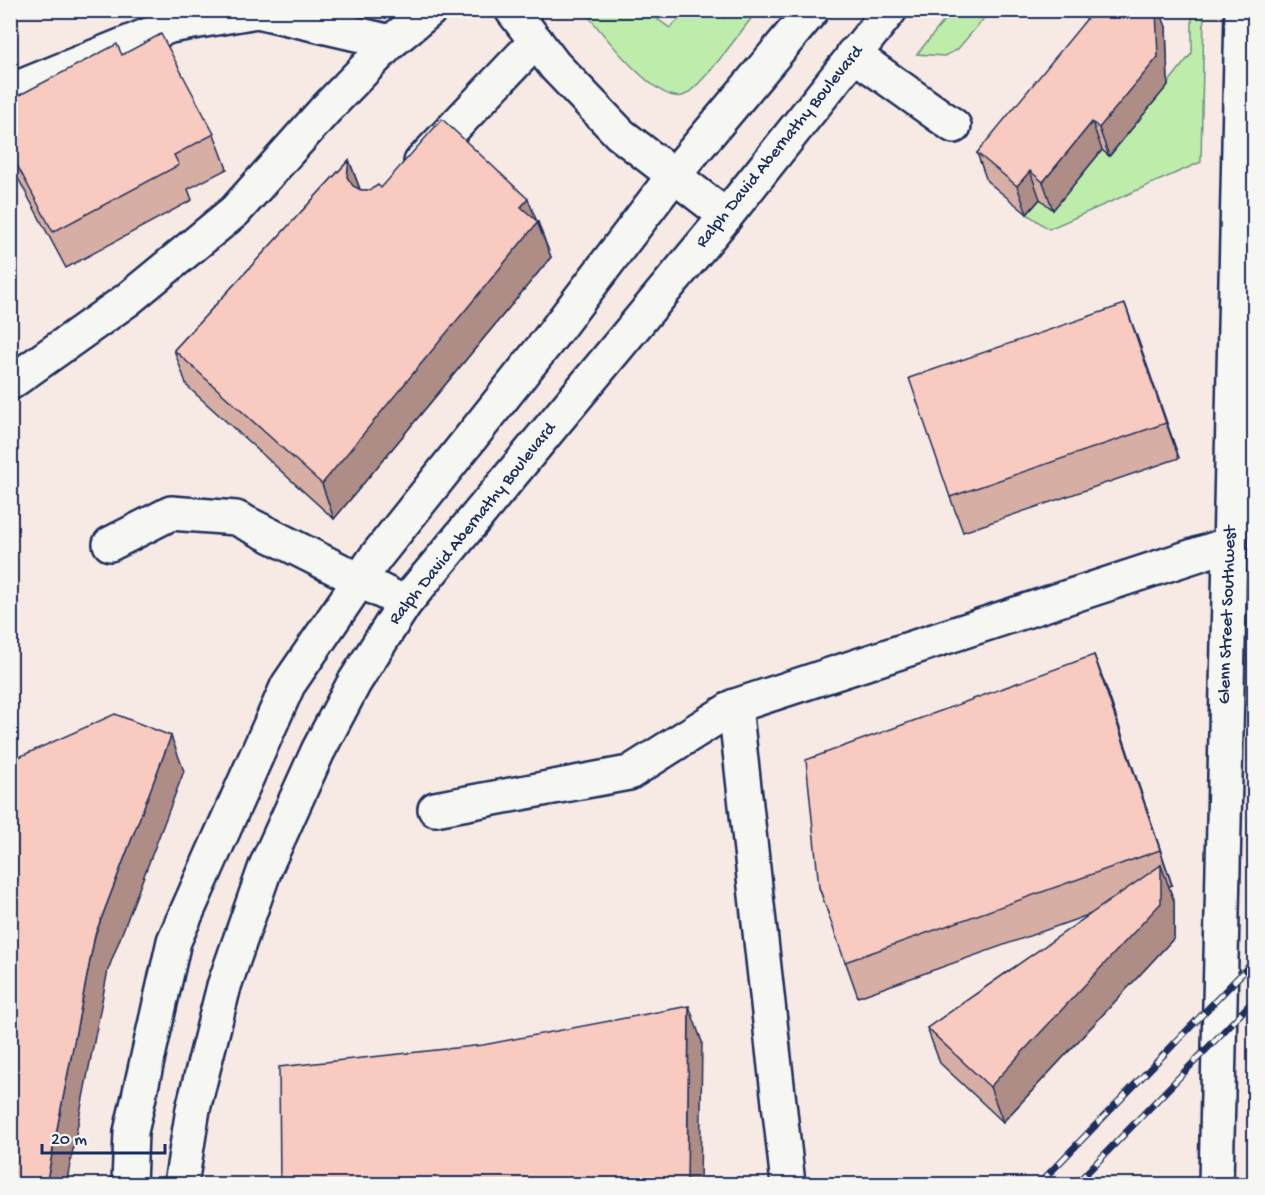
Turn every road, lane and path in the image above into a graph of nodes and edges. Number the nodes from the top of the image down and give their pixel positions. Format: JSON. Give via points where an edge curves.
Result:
{"nodes":[{"id":1,"x":430,"y":10,"type":"edge"},
{"id":2,"x":512,"y":10,"type":"edge"},
{"id":3,"x":812,"y":10,"type":"edge"},
{"id":4,"x":890,"y":10,"type":"edge"},
{"id":5,"x":1242,"y":10,"type":"edge"},
{"id":6,"x":536,"y":41,"type":"junction"},
{"id":7,"x":391,"y":42,"type":"junction"},
{"id":8,"x":853,"y":54,"type":"junction"},
{"id":9,"x":10,"y":91,"type":"edge"},
{"id":10,"x":954,"y":126,"type":"dead end"},
{"id":11,"x":674,"y":176,"type":"junction"},
{"id":12,"x":402,"y":182,"type":"edge"},
{"id":13,"x":726,"y":216,"type":"junction"},
{"id":14,"x":10,"y":383,"type":"edge"},
{"id":15,"x":110,"y":544,"type":"dead end"},
{"id":16,"x":1230,"y":544,"type":"junction"},
{"id":17,"x":359,"y":579,"type":"junction"},
{"id":18,"x":405,"y":603,"type":"junction"},
{"id":19,"x":735,"y":706,"type":"junction"},
{"id":20,"x":435,"y":809,"type":"dead end"},
{"id":21,"x":129,"y":1185,"type":"edge"},
{"id":22,"x":181,"y":1185,"type":"edge"},
{"id":23,"x":788,"y":1185,"type":"edge"},
{"id":24,"x":1216,"y":1185,"type":"edge"}],
"edges":[{"from":1,"to":7,"type":"main road"},
{"from":2,"to":6,"type":"main road"},
{"from":3,"to":11,"type":"main road"},
{"from":4,"to":8,"type":"main road","name":"Ralph David Abernathy Boulevard"},
{"from":5,"to":16,"type":"main road","name":"Glenn Street Southwest"},
{"from":6,"to":11,"type":"main road","via":[[620,134]]},
{"from":6,"to":12,"type":"main road"},
{"from":7,"to":9,"type":"main road","via":[[257,11],[170,26]]},
{"from":7,"to":14,"type":"main road","via":[[235,211],[127,300]]},
{"from":8,"to":10,"type":"main road"},
{"from":8,"to":13,"type":"main road","name":"Ralph David Abernathy Boulevard"},
{"from":11,"to":13,"type":"main road"},
{"from":11,"to":17,"type":"main road"},
{"from":13,"to":18,"type":"main road","name":"Ralph David Abernathy Boulevard"},
{"from":15,"to":17,"type":"main road","via":[[171,513],[236,518]]},
{"from":16,"to":19,"type":"main road"},
{"from":16,"to":24,"type":"main road","name":"Glenn Street Southwest"},
{"from":17,"to":18,"type":"main road"},
{"from":17,"to":21,"type":"main road","via":[[288,684],[174,941],[131,1132]]},
{"from":18,"to":22,"type":"main road","name":"Ralph David Abernathy Boulevard","via":[[354,683],[318,751],[266,866],[224,986],[193,1109]]},
{"from":19,"to":20,"type":"main road","via":[[629,773]]},
{"from":19,"to":23,"type":"main road"}]}
